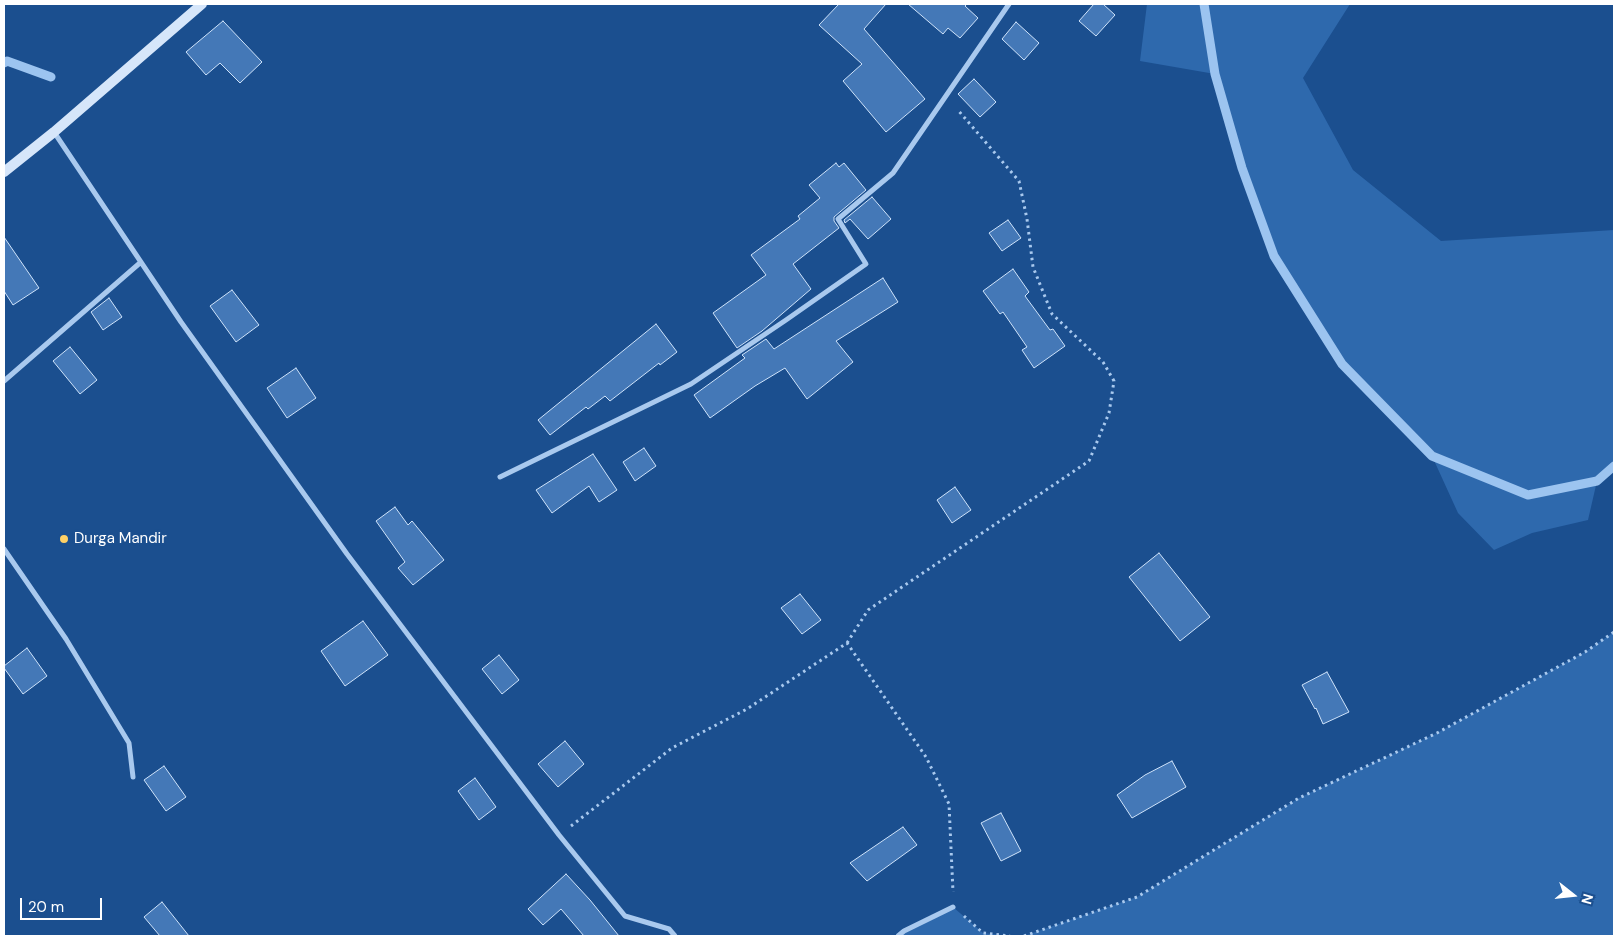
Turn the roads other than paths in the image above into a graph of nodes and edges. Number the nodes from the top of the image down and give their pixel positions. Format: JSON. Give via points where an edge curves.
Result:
{"nodes":[{"id":1,"x":202,"y":4,"type":"edge"},
{"id":2,"x":1008,"y":4,"type":"edge"},
{"id":3,"x":54,"y":132,"type":"junction"},
{"id":4,"x":4,"y":172,"type":"edge"},
{"id":5,"x":141,"y":262,"type":"junction"},
{"id":6,"x":4,"y":381,"type":"edge"},
{"id":7,"x":500,"y":477,"type":"dead end"},
{"id":8,"x":4,"y":549,"type":"edge"},
{"id":9,"x":134,"y":777,"type":"dead end"},
{"id":10,"x":953,"y":907,"type":"road end"},
{"id":11,"x":675,"y":936,"type":"edge"},
{"id":12,"x":898,"y":936,"type":"edge"}],
"edges":[{"from":1,"to":3,"type":"main road"},
{"from":2,"to":7,"type":"street","via":[[893,173],[838,218],[866,264],[691,384]]},
{"from":3,"to":4,"type":"main road"},
{"from":3,"to":5,"type":"street"},
{"from":5,"to":6,"type":"street"},
{"from":5,"to":11,"type":"street","via":[[347,554],[559,836],[625,916],[669,929]]},
{"from":8,"to":9,"type":"street","via":[[66,639],[129,742]]},
{"from":10,"to":12,"type":"street"}]}
